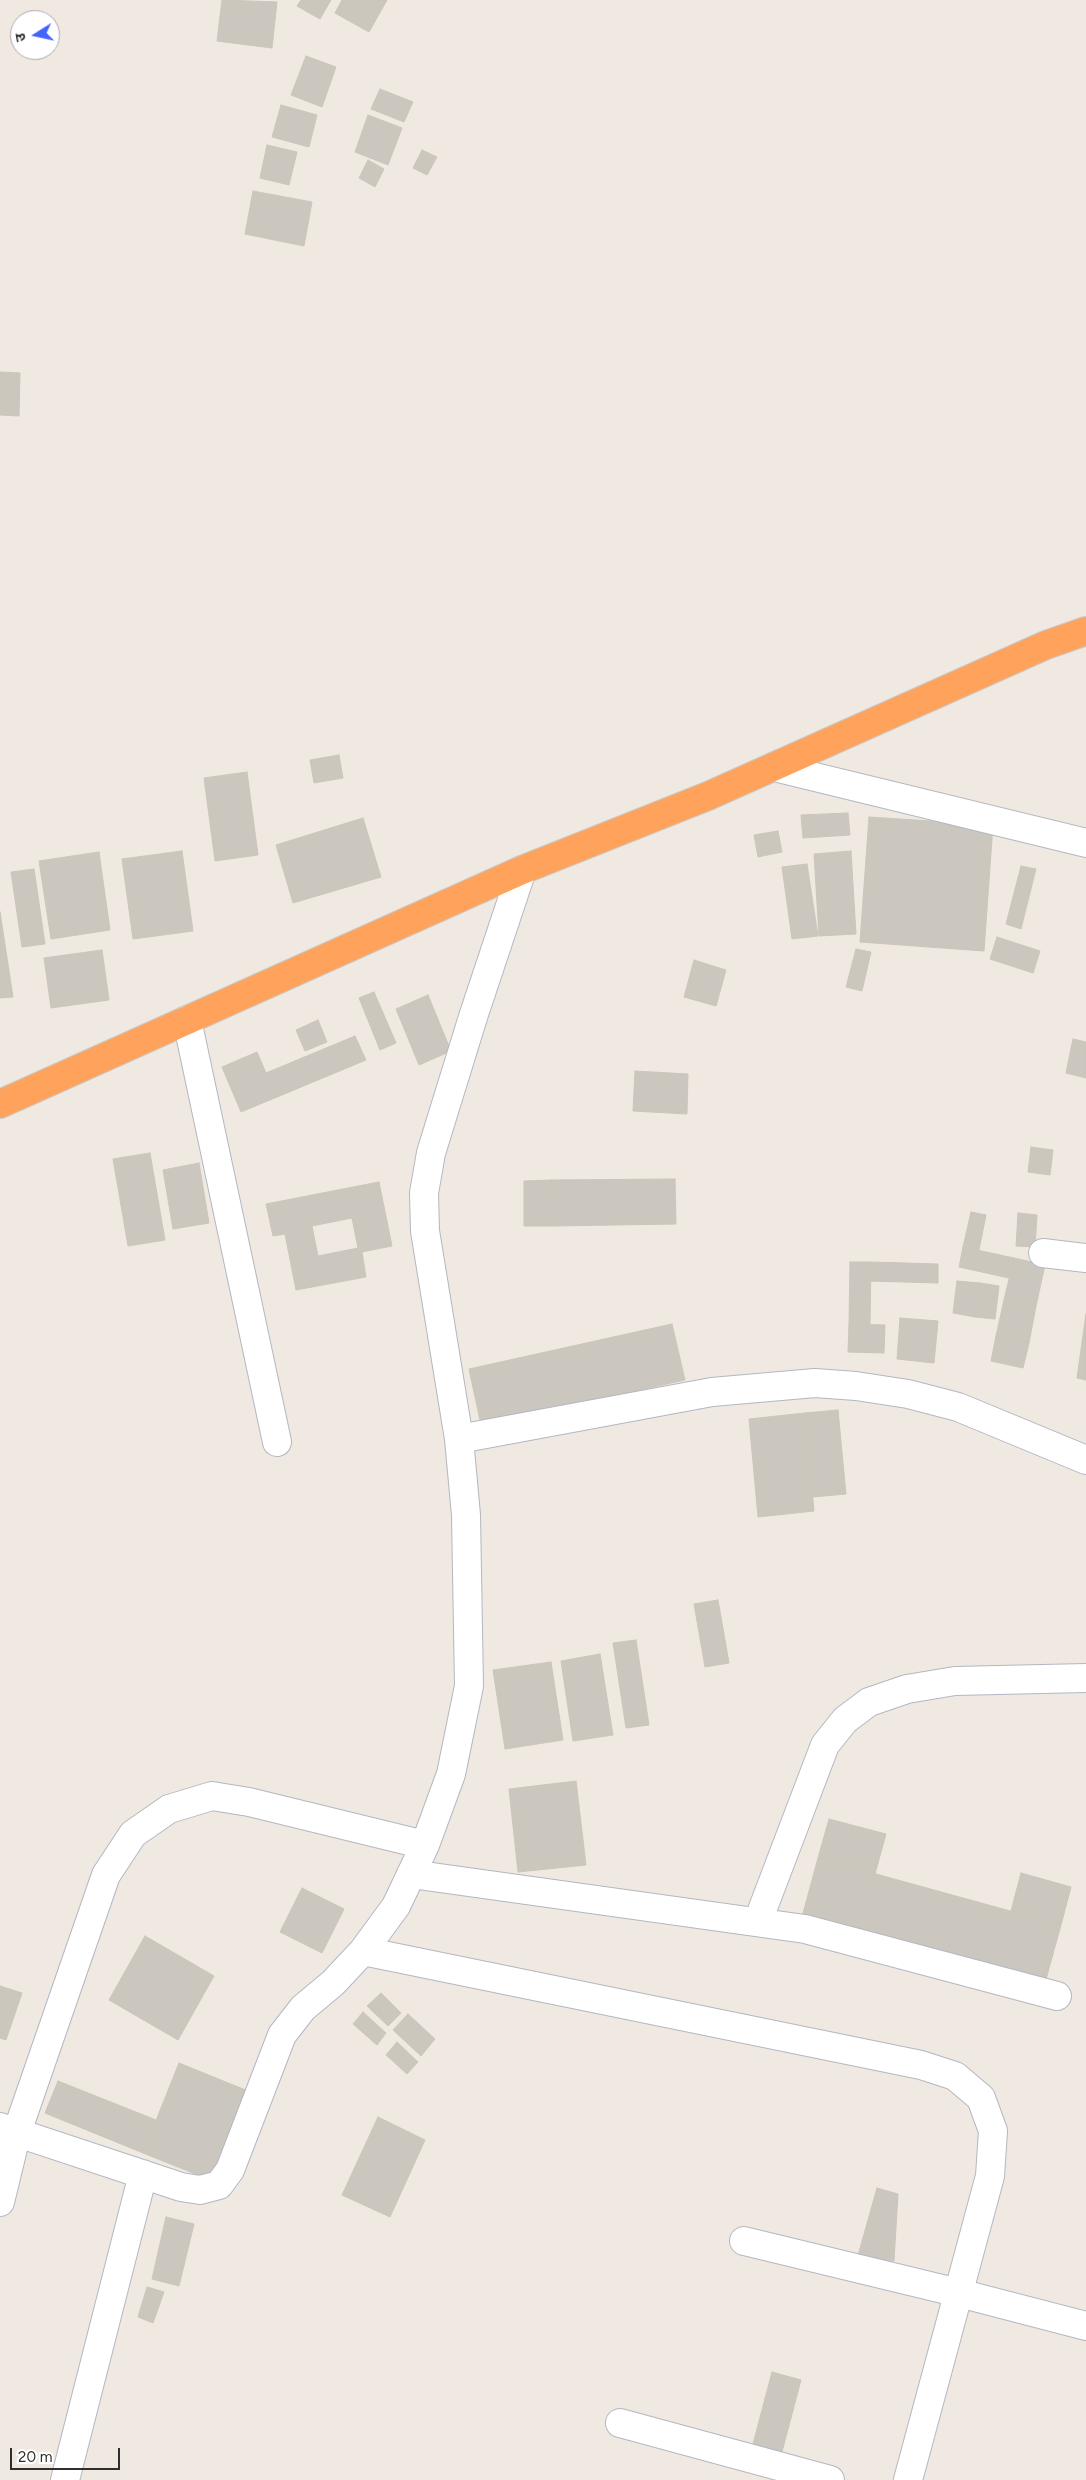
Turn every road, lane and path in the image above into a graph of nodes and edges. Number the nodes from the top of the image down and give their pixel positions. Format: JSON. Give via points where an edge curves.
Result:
{"nodes":[{"id":1,"x":1086,"y":632,"type":"edge"},
{"id":2,"x":774,"y":767,"type":"junction"},
{"id":3,"x":1086,"y":843,"type":"edge"},
{"id":4,"x":522,"y":870,"type":"junction"},
{"id":5,"x":187,"y":1020,"type":"junction"},
{"id":6,"x":0,"y":1104,"type":"edge"},
{"id":7,"x":1042,"y":1253,"type":"dead end"},
{"id":8,"x":1086,"y":1258,"type":"edge"},
{"id":9,"x":459,"y":1439,"type":"junction"},
{"id":10,"x":277,"y":1442,"type":"dead end"},
{"id":11,"x":1086,"y":1460,"type":"edge"},
{"id":12,"x":1086,"y":1678,"type":"edge"},
{"id":13,"x":425,"y":1845,"type":"junction"},
{"id":14,"x":411,"y":1874,"type":"junction"},
{"id":15,"x":758,"y":1921,"type":"junction"},
{"id":16,"x":362,"y":1951,"type":"junction"},
{"id":17,"x":1057,"y":1996,"type":"dead end"},
{"id":18,"x":8,"y":2130,"type":"edge"},
{"id":19,"x":143,"y":2174,"type":"junction"},
{"id":20,"x":0,"y":2202,"type":"edge"},
{"id":21,"x":744,"y":2241,"type":"dead end"},
{"id":22,"x":959,"y":2293,"type":"junction"},
{"id":23,"x":1086,"y":2326,"type":"edge"},
{"id":24,"x":620,"y":2423,"type":"dead end"},
{"id":25,"x":65,"y":2480,"type":"edge"},
{"id":26,"x":830,"y":2480,"type":"edge"},
{"id":27,"x":908,"y":2480,"type":"edge"}],
"edges":[{"from":1,"to":2,"type":"highway","via":[[1046,645]]},
{"from":2,"to":3,"type":"street"},
{"from":2,"to":4,"type":"highway"},
{"from":4,"to":5,"type":"highway"},
{"from":4,"to":9,"type":"street","via":[[431,1154],[424,1193],[425,1232]]},
{"from":5,"to":6,"type":"highway"},
{"from":5,"to":10,"type":"street"},
{"from":7,"to":8,"type":"street"},
{"from":9,"to":11,"type":"street","via":[[712,1392],[815,1383],[908,1394],[958,1407]]},
{"from":9,"to":13,"type":"street","via":[[466,1515],[469,1686],[451,1774]]},
{"from":12,"to":15,"type":"street","via":[[955,1681],[907,1689],[863,1706],[845,1720],[825,1745]]},
{"from":13,"to":14,"type":"street"},
{"from":13,"to":18,"type":"street","via":[[212,1796],[169,1810],[133,1834],[106,1875]]},
{"from":14,"to":15,"type":"street"},
{"from":14,"to":16,"type":"street","via":[[396,1906]]},
{"from":15,"to":17,"type":"street","via":[[861,1942]]},
{"from":16,"to":19,"type":"street","via":[[333,1984],[303,2008],[282,2035],[230,2170],[219,2185],[200,2190]]},
{"from":16,"to":22,"type":"street","via":[[921,2065],[955,2076],[981,2098],[994,2131],[990,2176]]},
{"from":18,"to":19,"type":"street"},
{"from":18,"to":20,"type":"street"},
{"from":19,"to":25,"type":"street"},
{"from":21,"to":22,"type":"street"},
{"from":22,"to":23,"type":"street"},
{"from":22,"to":27,"type":"street"},
{"from":24,"to":26,"type":"street"}]}
